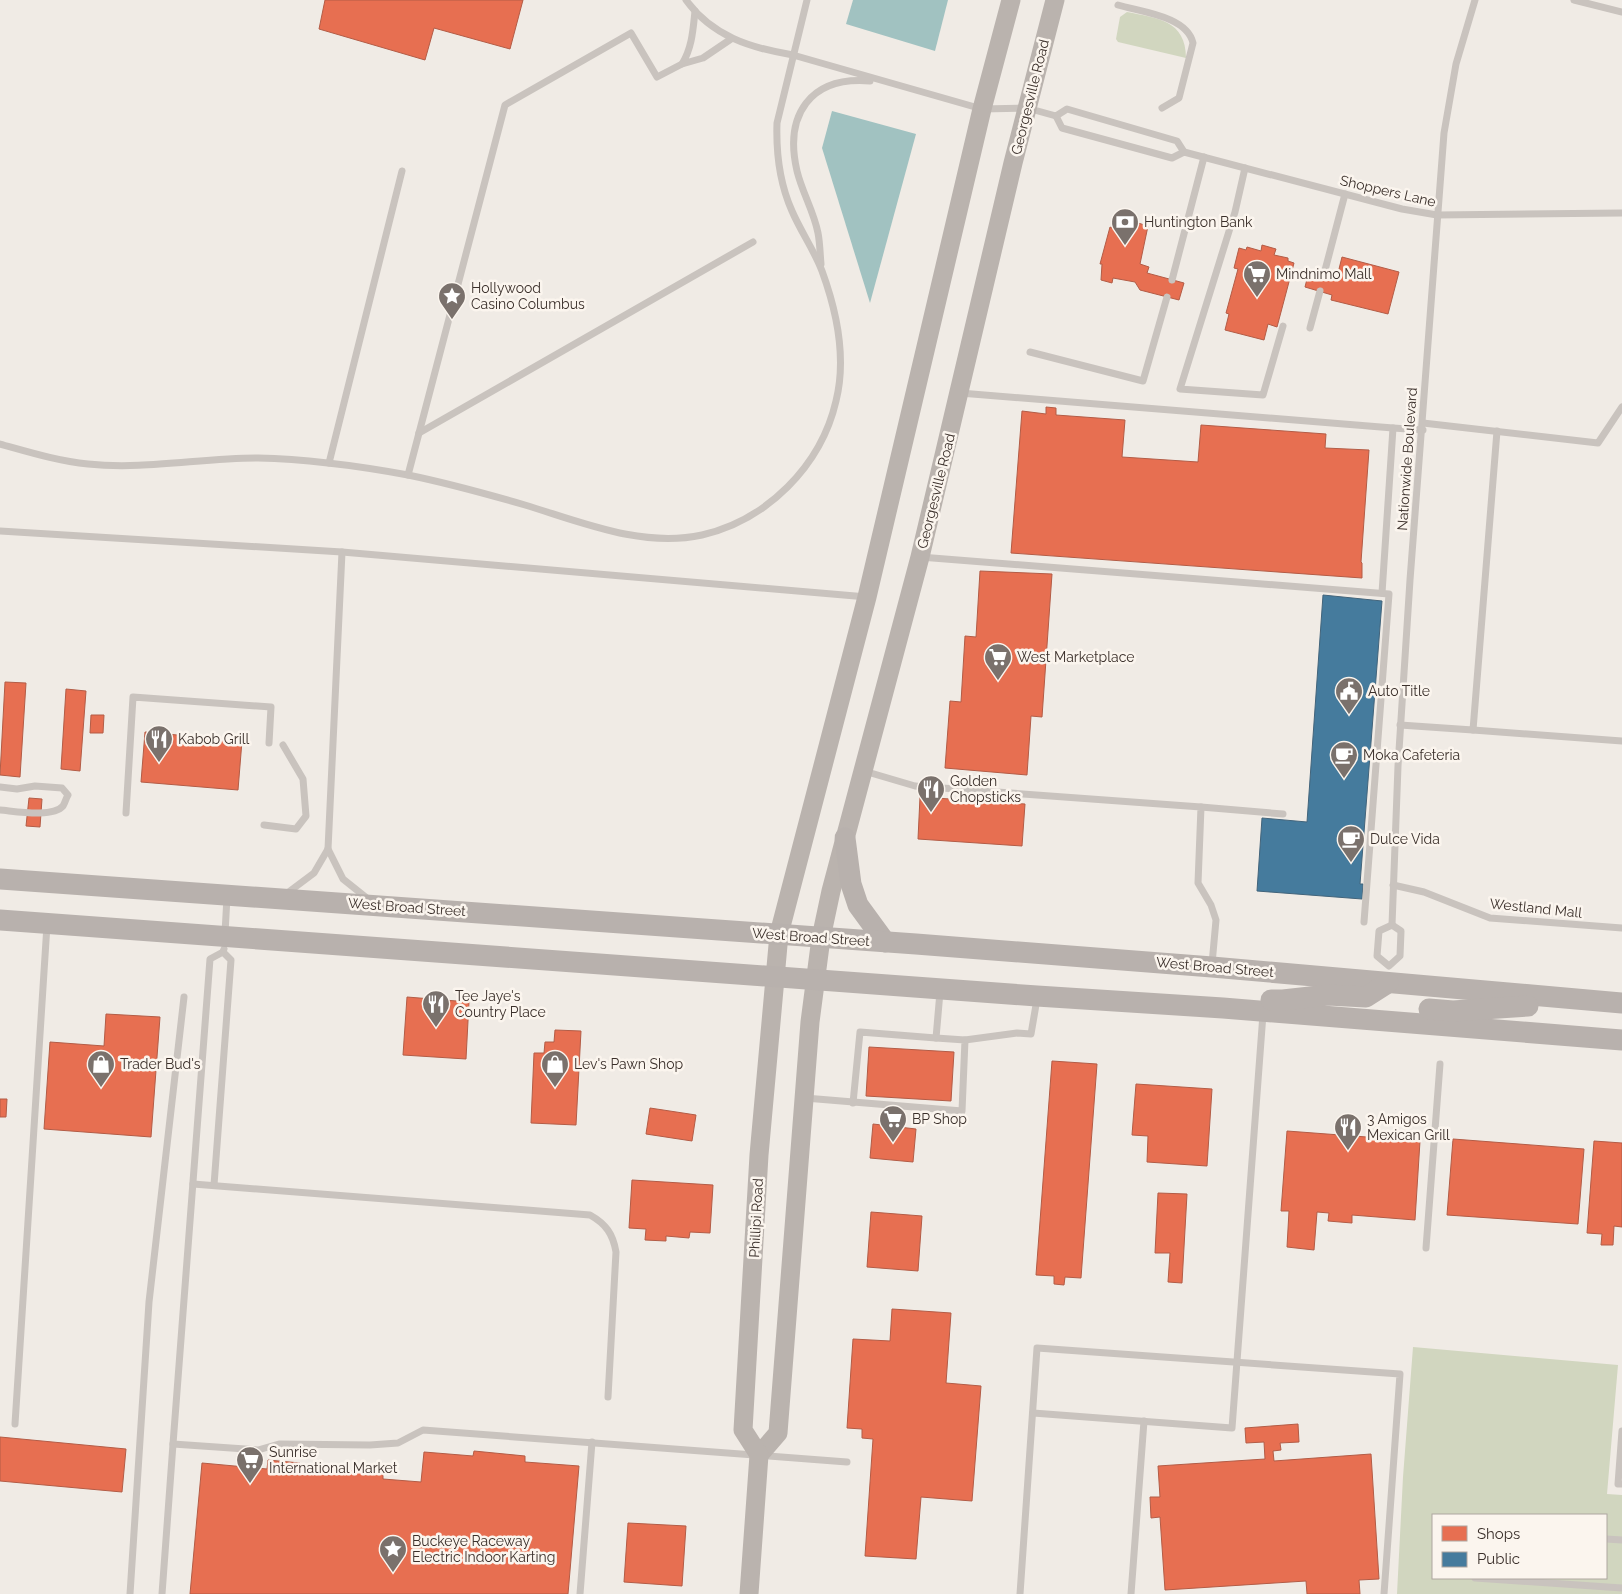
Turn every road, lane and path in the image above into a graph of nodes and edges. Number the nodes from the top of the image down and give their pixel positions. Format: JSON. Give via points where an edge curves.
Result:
{"nodes":[{"id":1,"x":686,"y":0,"type":"edge"},
{"id":2,"x":807,"y":0,"type":"edge"},
{"id":3,"x":1011,"y":0,"type":"edge"},
{"id":4,"x":1055,"y":0,"type":"edge"},
{"id":5,"x":1475,"y":0,"type":"edge"},
{"id":6,"x":1574,"y":0,"type":"edge"},
{"id":7,"x":1602,"y":4,"type":"edge"},
{"id":8,"x":1118,"y":5,"type":"dead end"},
{"id":9,"x":695,"y":11,"type":"junction"},
{"id":10,"x":1622,"y":12,"type":"edge"},
{"id":11,"x":731,"y":39,"type":"junction"},
{"id":12,"x":793,"y":55,"type":"junction"},
{"id":13,"x":682,"y":64,"type":"junction"},
{"id":14,"x":887,"y":82,"type":"junction"},
{"id":15,"x":1027,"y":108,"type":"junction"},
{"id":16,"x":1162,"y":108,"type":"dead end"},
{"id":17,"x":982,"y":109,"type":"junction"},
{"id":18,"x":1056,"y":116,"type":"junction"},
{"id":19,"x":1184,"y":152,"type":"junction"},
{"id":20,"x":1204,"y":157,"type":"junction"},
{"id":21,"x":1245,"y":168,"type":"junction"},
{"id":22,"x":402,"y":171,"type":"dead end"},
{"id":23,"x":1345,"y":194,"type":"junction"},
{"id":24,"x":1622,"y":213,"type":"edge"},
{"id":25,"x":1437,"y":215,"type":"junction"},
{"id":26,"x":753,"y":242,"type":"dead end"},
{"id":27,"x":821,"y":269,"type":"junction"},
{"id":28,"x":1324,"y":274,"type":"dead end"},
{"id":29,"x":1172,"y":280,"type":"dead end"},
{"id":30,"x":1320,"y":291,"type":"dead end"},
{"id":31,"x":1167,"y":297,"type":"dead end"},
{"id":32,"x":1283,"y":326,"type":"dead end"},
{"id":33,"x":1310,"y":328,"type":"dead end"},
{"id":34,"x":1030,"y":352,"type":"dead end"},
{"id":35,"x":960,"y":393,"type":"junction"},
{"id":36,"x":1622,"y":406,"type":"edge"},
{"id":37,"x":1423,"y":426,"type":"junction"},
{"id":38,"x":1393,"y":428,"type":"junction"},
{"id":39,"x":1497,"y":431,"type":"junction"},
{"id":40,"x":419,"y":433,"type":"junction"},
{"id":41,"x":0,"y":444,"type":"edge"},
{"id":42,"x":329,"y":463,"type":"junction"},
{"id":43,"x":408,"y":475,"type":"junction"},
{"id":44,"x":0,"y":531,"type":"edge"},
{"id":45,"x":342,"y":552,"type":"junction"},
{"id":46,"x":920,"y":557,"type":"junction"},
{"id":47,"x":1382,"y":593,"type":"junction"},
{"id":48,"x":867,"y":597,"type":"junction"},
{"id":49,"x":1400,"y":725,"type":"junction"},
{"id":50,"x":1473,"y":730,"type":"junction"},
{"id":51,"x":1622,"y":741,"type":"edge"},
{"id":52,"x":269,"y":743,"type":"dead end"},
{"id":53,"x":283,"y":745,"type":"dead end"},
{"id":54,"x":864,"y":771,"type":"junction"},
{"id":55,"x":0,"y":787,"type":"edge"},
{"id":56,"x":1201,"y":807,"type":"junction"},
{"id":57,"x":0,"y":810,"type":"edge"},
{"id":58,"x":126,"y":813,"type":"dead end"},
{"id":59,"x":1283,"y":814,"type":"dead end"},
{"id":60,"x":264,"y":825,"type":"dead end"},
{"id":61,"x":845,"y":838,"type":"junction"},
{"id":62,"x":328,"y":849,"type":"junction"},
{"id":63,"x":0,"y":879,"type":"edge"},
{"id":64,"x":1393,"y":885,"type":"junction"},
{"id":65,"x":227,"y":893,"type":"junction"},
{"id":66,"x":282,"y":898,"type":"junction"},
{"id":67,"x":375,"y":904,"type":"junction"},
{"id":68,"x":0,"y":920,"type":"edge"},
{"id":69,"x":1364,"y":922,"type":"dead end"},
{"id":70,"x":47,"y":924,"type":"junction"},
{"id":71,"x":1392,"y":925,"type":"junction"},
{"id":72,"x":1622,"y":928,"type":"edge"},
{"id":73,"x":779,"y":934,"type":"junction"},
{"id":74,"x":822,"y":938,"type":"junction"},
{"id":75,"x":885,"y":942,"type":"junction"},
{"id":76,"x":224,"y":944,"type":"junction"},
{"id":77,"x":1212,"y":967,"type":"junction"},
{"id":78,"x":1388,"y":974,"type":"junction"},
{"id":79,"x":775,"y":977,"type":"junction"},
{"id":80,"x":815,"y":980,"type":"junction"},
{"id":81,"x":940,"y":989,"type":"junction"},
{"id":82,"x":1037,"y":996,"type":"junction"},
{"id":83,"x":184,"y":997,"type":"dead end"},
{"id":84,"x":1078,"y":999,"type":"junction"},
{"id":85,"x":1562,"y":999,"type":"junction"},
{"id":86,"x":1622,"y":1003,"type":"edge"},
{"id":87,"x":1263,"y":1011,"type":"junction"},
{"id":88,"x":1387,"y":1020,"type":"junction"},
{"id":89,"x":936,"y":1038,"type":"junction"},
{"id":90,"x":965,"y":1040,"type":"junction"},
{"id":91,"x":1622,"y":1040,"type":"edge"},
{"id":92,"x":1440,"y":1064,"type":"dead end"},
{"id":93,"x":805,"y":1098,"type":"junction"},
{"id":94,"x":853,"y":1103,"type":"junction"},
{"id":95,"x":193,"y":1184,"type":"junction"},
{"id":96,"x":214,"y":1185,"type":"junction"},
{"id":97,"x":1426,"y":1248,"type":"dead end"},
{"id":98,"x":1237,"y":1362,"type":"junction"},
{"id":99,"x":608,"y":1397,"type":"dead end"},
{"id":100,"x":1033,"y":1413,"type":"junction"},
{"id":101,"x":1144,"y":1421,"type":"junction"},
{"id":102,"x":14,"y":1424,"type":"dead end"},
{"id":103,"x":1622,"y":1431,"type":"edge"},
{"id":104,"x":592,"y":1442,"type":"junction"},
{"id":105,"x":173,"y":1444,"type":"junction"},
{"id":106,"x":759,"y":1456,"type":"junction"},
{"id":107,"x":847,"y":1462,"type":"dead end"},
{"id":108,"x":1622,"y":1484,"type":"edge"},
{"id":109,"x":1607,"y":1539,"type":"edge"},
{"id":110,"x":1622,"y":1540,"type":"edge"},
{"id":111,"x":1490,"y":1579,"type":"edge"},
{"id":112,"x":1622,"y":1588,"type":"edge"},
{"id":113,"x":130,"y":1594,"type":"edge"},
{"id":114,"x":162,"y":1594,"type":"edge"},
{"id":115,"x":580,"y":1594,"type":"edge"},
{"id":116,"x":749,"y":1594,"type":"edge"},
{"id":117,"x":1020,"y":1594,"type":"edge"},
{"id":118,"x":1132,"y":1594,"type":"edge"},
{"id":119,"x":1384,"y":1594,"type":"edge"}],
"edges":[{"from":1,"to":9,"type":"lane"},
{"from":2,"to":12,"type":"lane"},
{"from":3,"to":17,"type":"main road"},
{"from":4,"to":15,"type":"main road","name":"Georgesville Road"},
{"from":5,"to":25,"type":"lane","name":"Nationwide Boulevard","via":[[1450,91]]},
{"from":6,"to":7,"type":"lane"},
{"from":7,"to":10,"type":"lane"},
{"from":8,"to":16,"type":"lane","via":[[1178,22],[1191,35],[1192,44],[1179,98]]},
{"from":9,"to":11,"type":"lane","via":[[704,22]]},
{"from":9,"to":13,"type":"lane","via":[[692,39]]},
{"from":11,"to":12,"type":"lane","via":[[763,50]]},
{"from":11,"to":13,"type":"lane","via":[[703,58]]},
{"from":12,"to":14,"type":"lane"},
{"from":12,"to":27,"type":"lane","via":[[776,143],[781,177],[791,210]]},
{"from":13,"to":40,"type":"lane","via":[[657,77],[631,33],[505,106]]},
{"from":14,"to":17,"type":"lane","name":"Shoppers Lane"},
{"from":14,"to":27,"type":"lane","via":[[840,82],[820,89],[806,101],[799,113],[795,131],[797,170],[818,232]]},
{"from":15,"to":17,"type":"lane","name":"Shoppers Lane"},
{"from":15,"to":18,"type":"lane","name":"Shoppers Lane"},
{"from":15,"to":35,"type":"main road","name":"Georgesville Road"},
{"from":17,"to":48,"type":"main road"},
{"from":18,"to":19,"type":"lane","name":"Shoppers Lane","via":[[1062,128],[1172,158]]},
{"from":18,"to":19,"type":"lane","name":"Shoppers Lane","via":[[1067,109],[1177,140]]},
{"from":19,"to":20,"type":"lane","name":"Shoppers Lane"},
{"from":20,"to":21,"type":"lane","name":"Shoppers Lane"},
{"from":20,"to":29,"type":"lane"},
{"from":21,"to":23,"type":"lane","name":"Shoppers Lane"},
{"from":21,"to":32,"type":"lane","via":[[1235,212],[1180,389],[1263,396]]},
{"from":22,"to":42,"type":"lane"},
{"from":23,"to":25,"type":"lane","name":"Shoppers Lane"},
{"from":23,"to":28,"type":"lane"},
{"from":24,"to":25,"type":"lane","name":"Shoppers Lane"},
{"from":25,"to":37,"type":"lane","name":"Nationwide Boulevard"},
{"from":26,"to":40,"type":"lane"},
{"from":27,"to":43,"type":"lane","via":[[838,326],[841,362],[836,401],[822,440],[803,470],[774,500],[739,521],[700,535],[662,539],[638,536]]},
{"from":30,"to":33,"type":"lane"},
{"from":31,"to":34,"type":"lane","via":[[1143,381]]},
{"from":35,"to":38,"type":"lane"},
{"from":35,"to":46,"type":"main road","name":"Georgesville Road"},
{"from":36,"to":39,"type":"lane","via":[[1598,443]]},
{"from":37,"to":38,"type":"lane"},
{"from":37,"to":39,"type":"lane"},
{"from":37,"to":49,"type":"lane","name":"Nationwide Boulevard"},
{"from":38,"to":47,"type":"lane"},
{"from":39,"to":50,"type":"lane"},
{"from":40,"to":43,"type":"lane"},
{"from":41,"to":42,"type":"lane","via":[[58,460],[91,464],[257,458]]},
{"from":42,"to":43,"type":"lane"},
{"from":44,"to":45,"type":"lane"},
{"from":45,"to":48,"type":"lane"},
{"from":45,"to":62,"type":"lane"},
{"from":46,"to":47,"type":"lane"},
{"from":46,"to":54,"type":"main road","name":"Georgesville Road"},
{"from":47,"to":69,"type":"lane","via":[[1389,594]]},
{"from":48,"to":73,"type":"main road"},
{"from":49,"to":50,"type":"lane"},
{"from":49,"to":64,"type":"lane","name":"Nationwide Boulevard"},
{"from":50,"to":51,"type":"lane"},
{"from":52,"to":58,"type":"lane","via":[[271,707],[133,698]]},
{"from":53,"to":60,"type":"lane","via":[[303,779],[306,816],[296,829]]},
{"from":54,"to":56,"type":"lane","via":[[915,786]]},
{"from":54,"to":61,"type":"main road","name":"Georgesville Road"},
{"from":55,"to":57,"type":"lane","via":[[62,788],[68,795],[62,807],[54,812]]},
{"from":56,"to":59,"type":"lane"},
{"from":56,"to":77,"type":"lane","via":[[1198,883],[1216,920]]},
{"from":61,"to":74,"type":"main road","name":"Georgesville Road"},
{"from":61,"to":75,"type":"main road","via":[[851,884],[858,904]]},
{"from":62,"to":66,"type":"lane","via":[[314,873]]},
{"from":62,"to":67,"type":"lane","via":[[343,879]]},
{"from":63,"to":65,"type":"main road","name":"West Broad Street"},
{"from":64,"to":71,"type":"lane","name":"Nationwide Boulevard"},
{"from":64,"to":72,"type":"lane","name":"Westland Mall","via":[[1424,892],[1490,918]]},
{"from":65,"to":66,"type":"main road","name":"West Broad Street"},
{"from":65,"to":76,"type":"lane"},
{"from":66,"to":67,"type":"main road","name":"West Broad Street"},
{"from":67,"to":73,"type":"main road","name":"West Broad Street"},
{"from":68,"to":70,"type":"main road"},
{"from":70,"to":76,"type":"main road"},
{"from":70,"to":102,"type":"lane"},
{"from":71,"to":78,"type":"lane","name":"Nationwide Boulevard","via":[[1401,931],[1400,956]]},
{"from":71,"to":78,"type":"lane","via":[[1379,931],[1378,956]]},
{"from":73,"to":74,"type":"main road","name":"West Broad Street"},
{"from":73,"to":79,"type":"main road"},
{"from":74,"to":75,"type":"main road","name":"West Broad Street"},
{"from":74,"to":80,"type":"main road","name":"Georgesville Road"},
{"from":75,"to":77,"type":"main road","name":"West Broad Street"},
{"from":76,"to":79,"type":"main road"},
{"from":76,"to":95,"type":"lane","via":[[210,959]]},
{"from":76,"to":96,"type":"lane","via":[[231,960]]},
{"from":77,"to":78,"type":"main road","name":"West Broad Street"},
{"from":78,"to":84,"type":"main road","via":[[1366,997],[1328,995],[1283,1000],[1123,988]]},
{"from":78,"to":85,"type":"main road","name":"West Broad Street"},
{"from":79,"to":80,"type":"main road"},
{"from":79,"to":106,"type":"main road","name":"Phillipi Road","via":[[757,1189],[744,1430]]},
{"from":80,"to":81,"type":"main road"},
{"from":80,"to":93,"type":"main road"},
{"from":81,"to":82,"type":"main road"},
{"from":81,"to":89,"type":"lane"},
{"from":82,"to":84,"type":"main road"},
{"from":82,"to":90,"type":"lane","via":[[1032,1034]]},
{"from":83,"to":113,"type":"lane","via":[[149,1302]]},
{"from":84,"to":87,"type":"main road"},
{"from":85,"to":86,"type":"main road","name":"West Broad Street"},
{"from":85,"to":88,"type":"main road","via":[[1520,1008],[1453,1012],[1398,1007],[1388,1013]]},
{"from":87,"to":88,"type":"main road"},
{"from":87,"to":98,"type":"lane"},
{"from":88,"to":91,"type":"main road"},
{"from":89,"to":90,"type":"lane"},
{"from":89,"to":94,"type":"lane","via":[[860,1032]]},
{"from":90,"to":94,"type":"lane","via":[[962,1111]]},
{"from":92,"to":97,"type":"lane"},
{"from":93,"to":94,"type":"lane"},
{"from":93,"to":106,"type":"main road","via":[[778,1433]]},
{"from":95,"to":96,"type":"lane"},
{"from":95,"to":105,"type":"lane"},
{"from":96,"to":99,"type":"lane","via":[[578,1213],[595,1218],[609,1230],[616,1252]]},
{"from":98,"to":100,"type":"lane","via":[[1037,1348]]},
{"from":98,"to":101,"type":"lane","via":[[1232,1428]]},
{"from":98,"to":119,"type":"lane","via":[[1400,1374]]},
{"from":100,"to":101,"type":"lane"},
{"from":100,"to":117,"type":"lane"},
{"from":101,"to":118,"type":"lane"},
{"from":103,"to":108,"type":"lane","via":[[1618,1484]]},
{"from":104,"to":105,"type":"lane","via":[[424,1430],[398,1443],[370,1445],[279,1444],[258,1450]]},
{"from":104,"to":106,"type":"lane"},
{"from":104,"to":115,"type":"lane"},
{"from":105,"to":114,"type":"lane"},
{"from":106,"to":107,"type":"lane"},
{"from":106,"to":116,"type":"main road"},
{"from":109,"to":110,"type":"lane"},
{"from":111,"to":112,"type":"lane"}]}
